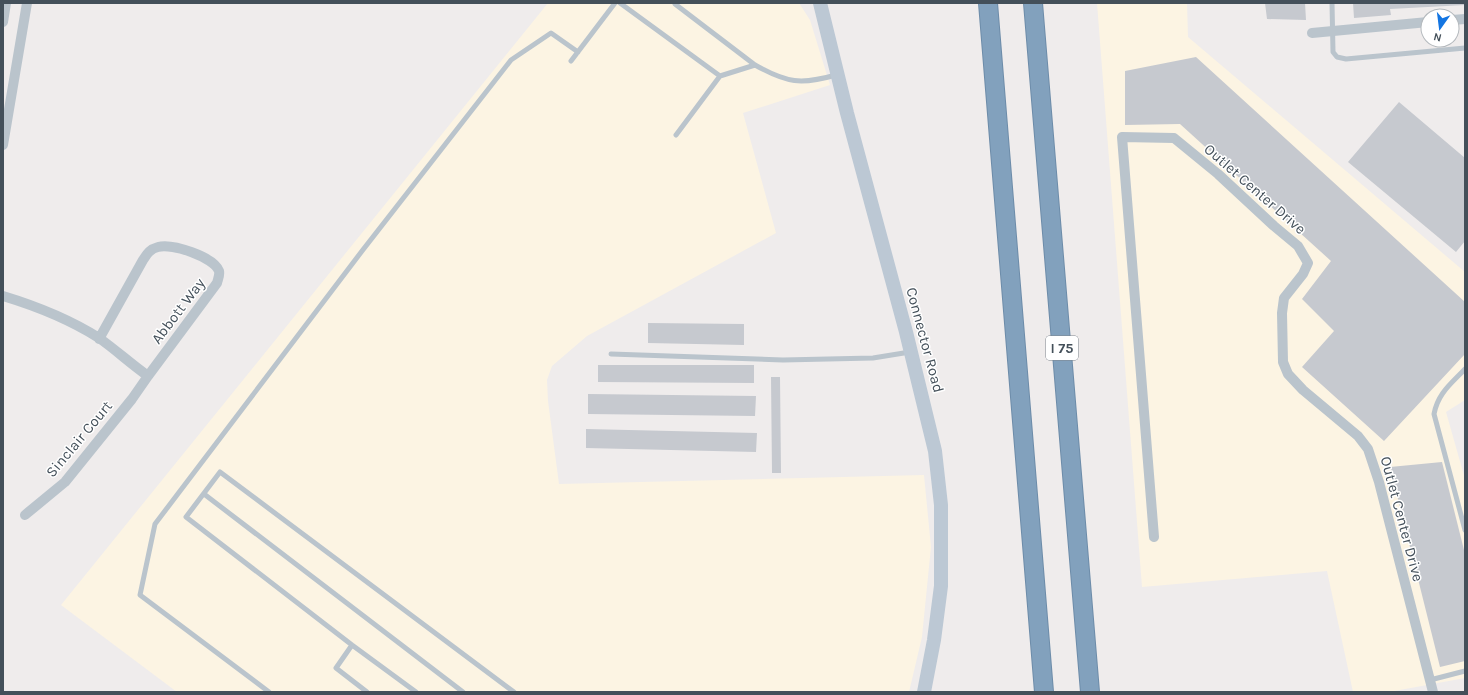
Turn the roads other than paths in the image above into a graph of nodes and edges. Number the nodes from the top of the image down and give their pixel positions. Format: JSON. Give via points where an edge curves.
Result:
{"nodes":[{"id":1,"x":6,"y":3,"type":"edge"},
{"id":2,"x":27,"y":3,"type":"edge"},
{"id":3,"x":615,"y":3,"type":"edge"},
{"id":4,"x":620,"y":3,"type":"edge"},
{"id":5,"x":988,"y":3,"type":"edge"},
{"id":6,"x":1034,"y":3,"type":"edge"},
{"id":7,"x":1332,"y":3,"type":"edge"},
{"id":8,"x":675,"y":4,"type":"edge"},
{"id":9,"x":820,"y":6,"type":"edge"},
{"id":10,"x":3,"y":22,"type":"edge"},
{"id":11,"x":1420,"y":23,"type":"edge"},
{"id":12,"x":1333,"y":32,"type":"junction"},
{"id":13,"x":1312,"y":33,"type":"dead end"},
{"id":14,"x":1465,"y":48,"type":"edge"},
{"id":15,"x":578,"y":52,"type":"junction"},
{"id":16,"x":572,"y":61,"type":"dead end"},
{"id":17,"x":755,"y":65,"type":"junction"},
{"id":18,"x":838,"y":74,"type":"junction"},
{"id":19,"x":720,"y":76,"type":"junction"},
{"id":20,"x":676,"y":135,"type":"dead end"},
{"id":21,"x":3,"y":145,"type":"edge"},
{"id":22,"x":3,"y":296,"type":"edge"},
{"id":23,"x":99,"y":339,"type":"junction"},
{"id":24,"x":911,"y":352,"type":"junction"},
{"id":25,"x":611,"y":354,"type":"dead end"},
{"id":26,"x":1465,"y":369,"type":"edge"},
{"id":27,"x":148,"y":376,"type":"junction"},
{"id":28,"x":204,"y":494,"type":"junction"},
{"id":29,"x":25,"y":515,"type":"dead end"},
{"id":30,"x":1465,"y":530,"type":"edge"},
{"id":31,"x":1154,"y":537,"type":"dead end"},
{"id":32,"x":1034,"y":559,"type":"junction"},
{"id":33,"x":352,"y":645,"type":"junction"},
{"id":34,"x":1465,"y":671,"type":"edge"},
{"id":35,"x":1430,"y":680,"type":"junction"},
{"id":36,"x":269,"y":692,"type":"edge"},
{"id":37,"x":367,"y":692,"type":"edge"},
{"id":38,"x":416,"y":692,"type":"edge"},
{"id":39,"x":463,"y":692,"type":"edge"},
{"id":40,"x":514,"y":692,"type":"edge"},
{"id":41,"x":924,"y":692,"type":"edge"},
{"id":42,"x":1034,"y":692,"type":"edge"},
{"id":43,"x":1044,"y":692,"type":"edge"},
{"id":44,"x":1090,"y":692,"type":"edge"},
{"id":45,"x":1433,"y":692,"type":"edge"}],
"edges":[{"from":1,"to":10,"type":"street"},
{"from":2,"to":21,"type":"street"},
{"from":3,"to":15,"type":"lane"},
{"from":4,"to":19,"type":"lane"},
{"from":5,"to":32,"type":"highway"},
{"from":6,"to":44,"type":"highway","number":"I 75"},
{"from":7,"to":12,"type":"lane"},
{"from":8,"to":17,"type":"lane"},
{"from":9,"to":18,"type":"main road","name":"Connector Road"},
{"from":11,"to":12,"type":"street"},
{"from":12,"to":13,"type":"street"},
{"from":12,"to":14,"type":"lane","via":[[1333,52],[1346,59]]},
{"from":15,"to":16,"type":"lane"},
{"from":15,"to":36,"type":"lane","via":[[551,33],[511,60],[155,524],[140,595]]},
{"from":17,"to":18,"type":"lane","via":[[786,80],[800,82]]},
{"from":17,"to":19,"type":"lane"},
{"from":18,"to":24,"type":"main road","name":"Connector Road"},
{"from":19,"to":20,"type":"lane"},
{"from":22,"to":23,"type":"street","via":[[57,315]]},
{"from":23,"to":27,"type":"street"},
{"from":23,"to":27,"type":"street","name":"Abbott Way","via":[[150,250],[160,246],[170,247],[196,253],[211,261],[220,273],[217,283]]},
{"from":24,"to":25,"type":"lane","via":[[873,358],[783,360]]},
{"from":24,"to":41,"type":"main road","name":"Connector Road","via":[[935,451],[941,505],[942,586]]},
{"from":26,"to":30,"type":"lane","via":[[1441,394],[1434,414]]},
{"from":27,"to":29,"type":"street","name":"Sinclair Court","via":[[65,482]]},
{"from":28,"to":33,"type":"lane","via":[[186,517]]},
{"from":28,"to":39,"type":"lane"},
{"from":28,"to":40,"type":"lane","via":[[220,472]]},
{"from":31,"to":35,"type":"street","name":"Outlet Center Drive","via":[[1122,137],[1174,138],[1298,246],[1308,263],[1303,274],[1284,298],[1283,362],[1288,374],[1358,436],[1368,449],[1379,482]]},
{"from":32,"to":42,"type":"highway"},
{"from":32,"to":43,"type":"highway"},
{"from":33,"to":37,"type":"lane","via":[[336,668]]},
{"from":33,"to":38,"type":"lane"},
{"from":34,"to":35,"type":"lane"},
{"from":35,"to":45,"type":"street","name":"Outlet Center Drive"}]}
